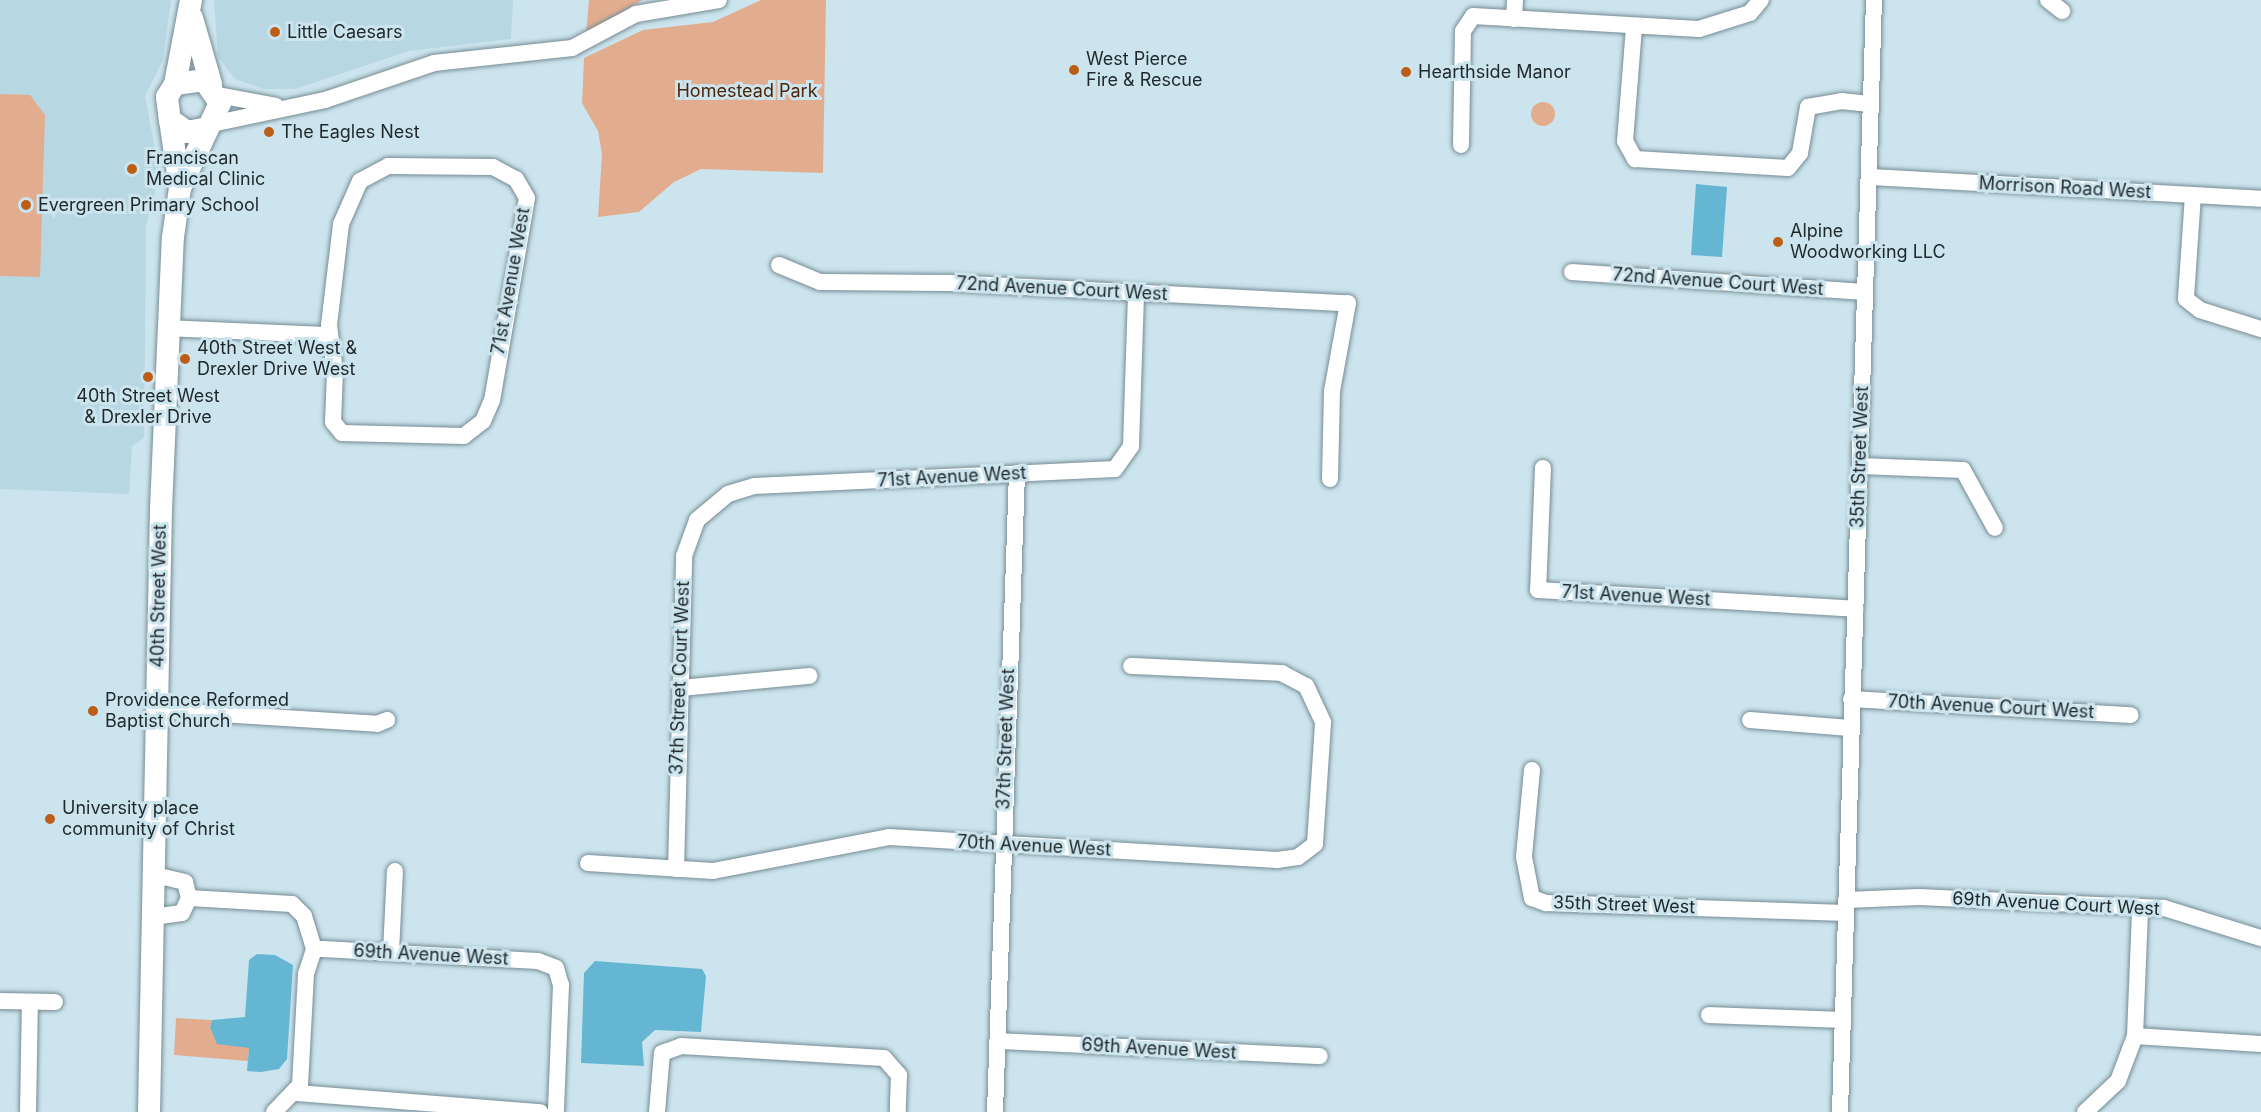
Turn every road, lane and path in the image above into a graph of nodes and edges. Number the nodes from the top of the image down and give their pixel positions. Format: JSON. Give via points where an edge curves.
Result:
{"nodes":[{"id":1,"x":719,"y":0,"type":"edge"},
{"id":2,"x":1515,"y":0,"type":"edge"},
{"id":3,"x":1761,"y":0,"type":"edge"},
{"id":4,"x":1874,"y":0,"type":"edge"},
{"id":5,"x":190,"y":7,"type":"edge"},
{"id":6,"x":1514,"y":18,"type":"junction"},
{"id":7,"x":1634,"y":27,"type":"junction"},
{"id":8,"x":176,"y":84,"type":"junction"},
{"id":9,"x":214,"y":90,"type":"junction"},
{"id":10,"x":1870,"y":104,"type":"junction"},
{"id":11,"x":280,"y":107,"type":"junction"},
{"id":12,"x":170,"y":120,"type":"junction"},
{"id":13,"x":210,"y":126,"type":"junction"},
{"id":14,"x":1461,"y":145,"type":"dead end"},
{"id":15,"x":1870,"y":177,"type":"junction"},
{"id":16,"x":180,"y":188,"type":"junction"},
{"id":17,"x":2193,"y":195,"type":"junction"},
{"id":18,"x":2261,"y":199,"type":"edge"},
{"id":19,"x":779,"y":265,"type":"dead end"},
{"id":20,"x":1572,"y":272,"type":"dead end"},
{"id":21,"x":1864,"y":292,"type":"junction"},
{"id":22,"x":1136,"y":294,"type":"junction"},
{"id":23,"x":167,"y":328,"type":"junction"},
{"id":24,"x":2261,"y":329,"type":"edge"},
{"id":25,"x":329,"y":335,"type":"junction"},
{"id":26,"x":1860,"y":466,"type":"junction"},
{"id":27,"x":1543,"y":468,"type":"dead end"},
{"id":28,"x":1017,"y":473,"type":"junction"},
{"id":29,"x":1330,"y":479,"type":"dead end"},
{"id":30,"x":719,"y":499,"type":"joint"},
{"id":31,"x":1995,"y":528,"type":"dead end"},
{"id":32,"x":1855,"y":609,"type":"junction"},
{"id":33,"x":1131,"y":666,"type":"dead end"},
{"id":34,"x":809,"y":676,"type":"dead end"},
{"id":35,"x":681,"y":688,"type":"junction"},
{"id":36,"x":1851,"y":699,"type":"junction"},
{"id":37,"x":157,"y":710,"type":"junction"},
{"id":38,"x":2131,"y":715,"type":"dead end"},
{"id":39,"x":387,"y":720,"type":"dead end"},
{"id":40,"x":1750,"y":720,"type":"dead end"},
{"id":41,"x":1850,"y":728,"type":"junction"},
{"id":42,"x":1532,"y":770,"type":"dead end"},
{"id":43,"x":1002,"y":843,"type":"junction"},
{"id":44,"x":588,"y":863,"type":"dead end"},
{"id":45,"x":676,"y":869,"type":"junction"},
{"id":46,"x":395,"y":871,"type":"dead end"},
{"id":47,"x":154,"y":875,"type":"junction"},
{"id":48,"x":189,"y":898,"type":"junction"},
{"id":49,"x":1846,"y":907,"type":"junction"},
{"id":50,"x":2140,"y":909,"type":"junction"},
{"id":51,"x":153,"y":917,"type":"junction"},
{"id":52,"x":2261,"y":938,"type":"edge"},
{"id":53,"x":391,"y":952,"type":"junction"},
{"id":54,"x":311,"y":953,"type":"junction"},
{"id":55,"x":0,"y":1001,"type":"edge"},
{"id":56,"x":30,"y":1002,"type":"junction"},
{"id":57,"x":55,"y":1002,"type":"dead end"},
{"id":58,"x":1709,"y":1015,"type":"dead end"},
{"id":59,"x":1843,"y":1020,"type":"junction"},
{"id":60,"x":2135,"y":1036,"type":"junction"},
{"id":61,"x":998,"y":1041,"type":"junction"},
{"id":62,"x":2261,"y":1044,"type":"edge"},
{"id":63,"x":1320,"y":1056,"type":"dead end"},
{"id":64,"x":297,"y":1093,"type":"junction"},
{"id":65,"x":28,"y":1112,"type":"edge"},
{"id":66,"x":149,"y":1112,"type":"edge"},
{"id":67,"x":274,"y":1112,"type":"edge"},
{"id":68,"x":540,"y":1112,"type":"edge"},
{"id":69,"x":556,"y":1112,"type":"edge"},
{"id":70,"x":657,"y":1112,"type":"edge"},
{"id":71,"x":898,"y":1112,"type":"edge"},
{"id":72,"x":995,"y":1112,"type":"edge"},
{"id":73,"x":1840,"y":1112,"type":"edge"},
{"id":74,"x":2085,"y":1112,"type":"edge"}],
"edges":[{"from":1,"to":11,"type":"street","via":[[636,15],[572,48],[434,63],[340,96]]},
{"from":2,"to":6,"type":"street"},
{"from":3,"to":7,"type":"street","via":[[1750,13],[1707,27]]},
{"from":4,"to":10,"type":"street","name":"35th Street West"},
{"from":5,"to":8,"type":"main road"},
{"from":5,"to":9,"type":"main road"},
{"from":6,"to":7,"type":"street"},
{"from":6,"to":14,"type":"street","via":[[1473,16],[1464,24]]},
{"from":7,"to":10,"type":"street","via":[[1626,151],[1643,160],[1788,168],[1800,153],[1808,107],[1840,101]]},
{"from":8,"to":9,"type":"main road","via":[[189,78]]},
{"from":8,"to":12,"type":"main road","via":[[167,97]]},
{"from":9,"to":11,"type":"street"},
{"from":9,"to":13,"type":"main road","via":[[219,110]]},
{"from":10,"to":15,"type":"street","name":"35th Street West"},
{"from":11,"to":13,"type":"street"},
{"from":12,"to":13,"type":"main road","via":[[187,132]]},
{"from":12,"to":16,"type":"main road","name":"40th Street West"},
{"from":13,"to":16,"type":"main road","name":"40th Street West"},
{"from":15,"to":17,"type":"street","name":"Morrison Road West"},
{"from":15,"to":21,"type":"street","name":"35th Street West"},
{"from":16,"to":23,"type":"main road","name":"40th Street West"},
{"from":17,"to":18,"type":"street","name":"Morrison Road West"},
{"from":17,"to":24,"type":"street","via":[[2186,299],[2200,310]]},
{"from":19,"to":22,"type":"street","name":"72nd Avenue Court West","via":[[820,282]]},
{"from":20,"to":21,"type":"street","name":"72nd Avenue Court West"},
{"from":21,"to":26,"type":"street","name":"35th Street West"},
{"from":22,"to":28,"type":"street","name":"71st Avenue West","via":[[1131,446],[1115,469]]},
{"from":22,"to":29,"type":"street","name":"72nd Avenue Court West","via":[[1348,303],[1332,390]]},
{"from":23,"to":25,"type":"street"},
{"from":23,"to":37,"type":"main road","name":"40th Street West"},
{"from":25,"to":25,"type":"street","name":"71st Avenue West","via":[[337,431],[450,438],[474,430],[492,400],[522,238],[526,198],[516,179],[493,167],[388,166],[369,172],[341,224]]},
{"from":26,"to":31,"type":"street","via":[[1963,470]]},
{"from":26,"to":32,"type":"street","name":"35th Street West"},
{"from":27,"to":32,"type":"street","name":"71st Avenue West","via":[[1538,590]]},
{"from":28,"to":30,"type":"street","name":"71st Avenue West","via":[[753,486]]},
{"from":28,"to":43,"type":"street","name":"37th Street West"},
{"from":30,"to":35,"type":"street","name":"37th Street Court West","via":[[697,520],[687,544]]},
{"from":32,"to":36,"type":"street","name":"35th Street West"},
{"from":33,"to":43,"type":"street","name":"70th Avenue West","via":[[1282,673],[1306,686],[1323,722],[1319,836],[1298,857]]},
{"from":34,"to":35,"type":"street"},
{"from":35,"to":45,"type":"street","name":"37th Street Court West"},
{"from":36,"to":38,"type":"street","name":"70th Avenue Court West"},
{"from":36,"to":41,"type":"street","name":"35th Street West"},
{"from":37,"to":39,"type":"street","via":[[377,724]]},
{"from":37,"to":47,"type":"main road","name":"40th Street West"},
{"from":40,"to":41,"type":"street"},
{"from":41,"to":49,"type":"street","name":"35th Street West"},
{"from":42,"to":49,"type":"street","name":"35th Street West","via":[[1524,857],[1532,898],[1546,903]]},
{"from":43,"to":45,"type":"street","name":"70th Avenue West","via":[[889,837],[733,869]]},
{"from":43,"to":61,"type":"street","name":"37th Street West"},
{"from":44,"to":45,"type":"street","name":"70th Avenue West"},
{"from":46,"to":53,"type":"street"},
{"from":47,"to":48,"type":"street","via":[[184,882]]},
{"from":47,"to":51,"type":"main road","name":"40th Street West"},
{"from":48,"to":51,"type":"street","via":[[182,913]]},
{"from":48,"to":54,"type":"street","via":[[292,904],[304,916]]},
{"from":49,"to":50,"type":"street","name":"69th Avenue Court West","via":[[1919,897]]},
{"from":49,"to":59,"type":"street","name":"35th Street West"},
{"from":50,"to":52,"type":"street","name":"69th Avenue Court West","via":[[2164,908]]},
{"from":50,"to":60,"type":"street"},
{"from":51,"to":66,"type":"main road","name":"40th Street West"},
{"from":53,"to":54,"type":"street","name":"69th Avenue West"},
{"from":53,"to":69,"type":"street","name":"69th Avenue West","via":[[538,961],[556,968],[561,986]]},
{"from":54,"to":64,"type":"street"},
{"from":55,"to":56,"type":"street"},
{"from":56,"to":57,"type":"street"},
{"from":56,"to":65,"type":"street"},
{"from":58,"to":59,"type":"street"},
{"from":59,"to":73,"type":"street","name":"35th Street West"},
{"from":60,"to":62,"type":"street"},
{"from":60,"to":74,"type":"street","via":[[2118,1082]]},
{"from":61,"to":63,"type":"street","name":"69th Avenue West"},
{"from":61,"to":72,"type":"street","name":"37th Street West"},
{"from":64,"to":67,"type":"street"},
{"from":64,"to":68,"type":"street"},
{"from":70,"to":71,"type":"street","via":[[662,1053],[681,1046],[892,1063],[899,1075]]}]}
